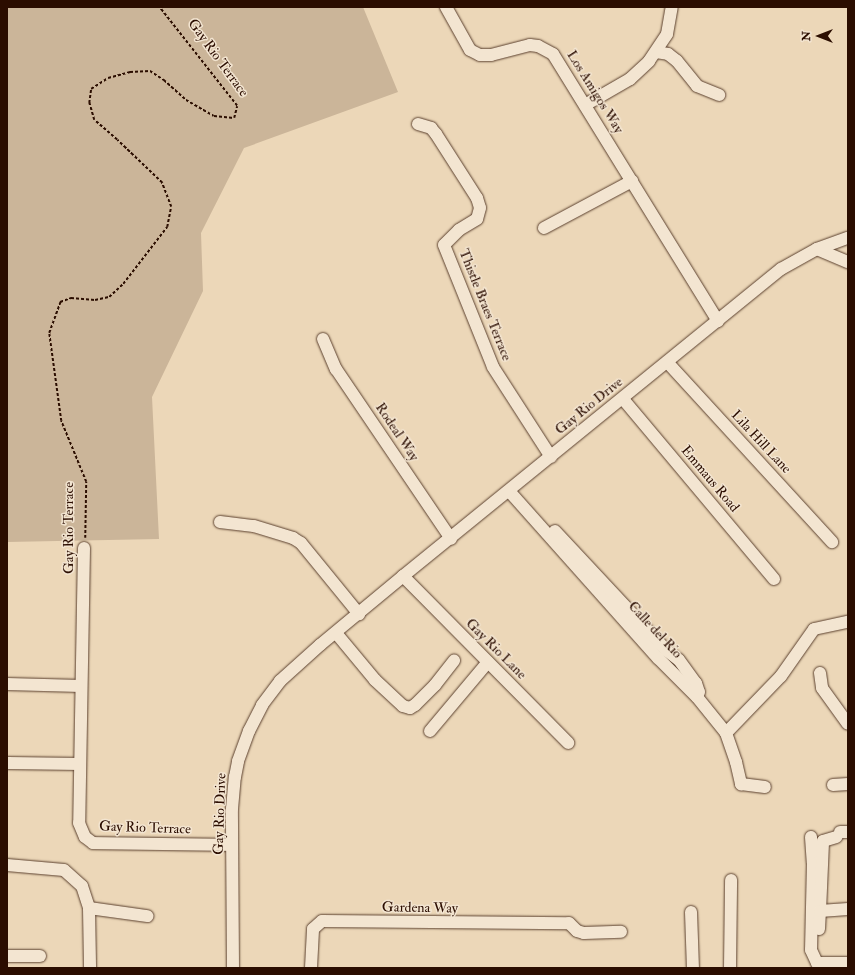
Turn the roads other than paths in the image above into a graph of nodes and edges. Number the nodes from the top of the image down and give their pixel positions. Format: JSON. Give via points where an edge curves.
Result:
{"nodes":[{"id":1,"x":446,"y":7,"type":"edge"},
{"id":2,"x":672,"y":7,"type":"edge"},
{"id":3,"x":656,"y":52,"type":"junction"},
{"id":4,"x":719,"y":95,"type":"dead end"},
{"id":5,"x":585,"y":105,"type":"junction"},
{"id":6,"x":418,"y":124,"type":"dead end"},
{"id":7,"x":632,"y":181,"type":"junction"},
{"id":8,"x":544,"y":228,"type":"dead end"},
{"id":9,"x":848,"y":238,"type":"edge"},
{"id":10,"x":817,"y":249,"type":"junction"},
{"id":11,"x":848,"y":262,"type":"edge"},
{"id":12,"x":718,"y":321,"type":"junction"},
{"id":13,"x":323,"y":339,"type":"dead end"},
{"id":14,"x":668,"y":362,"type":"junction"},
{"id":15,"x":623,"y":399,"type":"junction"},
{"id":16,"x":551,"y":457,"type":"junction"},
{"id":17,"x":512,"y":489,"type":"junction"},
{"id":18,"x":220,"y":522,"type":"dead end"},
{"id":19,"x":451,"y":539,"type":"junction"},
{"id":20,"x":832,"y":542,"type":"dead end"},
{"id":21,"x":84,"y":548,"type":"road end"},
{"id":22,"x":403,"y":576,"type":"junction"},
{"id":23,"x":774,"y":579,"type":"dead end"},
{"id":24,"x":359,"y":614,"type":"junction"},
{"id":25,"x":848,"y":622,"type":"edge"},
{"id":26,"x":336,"y":633,"type":"junction"},
{"id":27,"x":454,"y":661,"type":"dead end"},
{"id":28,"x":488,"y":662,"type":"junction"},
{"id":29,"x":820,"y":673,"type":"dead end"},
{"id":30,"x":7,"y":684,"type":"edge"},
{"id":31,"x":81,"y":686,"type":"junction"},
{"id":32,"x":848,"y":724,"type":"edge"},
{"id":33,"x":430,"y":731,"type":"dead end"},
{"id":34,"x":726,"y":733,"type":"junction"},
{"id":35,"x":568,"y":743,"type":"dead end"},
{"id":36,"x":8,"y":763,"type":"dead end"},
{"id":37,"x":80,"y":764,"type":"junction"},
{"id":38,"x":848,"y":784,"type":"edge"},
{"id":39,"x":833,"y":785,"type":"dead end"},
{"id":40,"x":765,"y":787,"type":"dead end"},
{"id":41,"x":841,"y":834,"type":"edge"},
{"id":42,"x":811,"y":837,"type":"dead end"},
{"id":43,"x":232,"y":845,"type":"junction"},
{"id":44,"x":7,"y":865,"type":"edge"},
{"id":45,"x":731,"y":880,"type":"dead end"},
{"id":46,"x":89,"y":908,"type":"junction"},
{"id":47,"x":848,"y":909,"type":"edge"},
{"id":48,"x":820,"y":911,"type":"junction"},
{"id":49,"x":691,"y":912,"type":"dead end"},
{"id":50,"x":147,"y":916,"type":"dead end"},
{"id":51,"x":622,"y":932,"type":"dead end"},
{"id":52,"x":7,"y":956,"type":"edge"},
{"id":53,"x":40,"y":956,"type":"dead end"},
{"id":54,"x":848,"y":963,"type":"edge"},
{"id":55,"x":817,"y":965,"type":"edge"},
{"id":56,"x":90,"y":968,"type":"edge"},
{"id":57,"x":234,"y":968,"type":"edge"},
{"id":58,"x":311,"y":968,"type":"edge"},
{"id":59,"x":693,"y":968,"type":"edge"},
{"id":60,"x":730,"y":968,"type":"edge"}],
"edges":[{"from":1,"to":5,"type":"street","name":"Los Amigos Way","via":[[470,50],[480,55],[491,55],[530,45],[554,54]]},
{"from":2,"to":3,"type":"street","via":[[668,34]]},
{"from":3,"to":4,"type":"street","via":[[668,54],[697,86]]},
{"from":3,"to":5,"type":"street","via":[[630,80]]},
{"from":5,"to":7,"type":"street","name":"Los Amigos Way"},
{"from":6,"to":16,"type":"street","name":"Thistle Braes Terrace","via":[[431,128],[436,134],[477,198],[480,208],[477,219],[459,230],[444,245],[493,367]]},
{"from":7,"to":8,"type":"street"},
{"from":7,"to":12,"type":"street","name":"Los Amigos Way"},
{"from":9,"to":10,"type":"street","name":"Gay Rio Drive"},
{"from":10,"to":11,"type":"street"},
{"from":10,"to":12,"type":"street","name":"Gay Rio Drive","via":[[780,269]]},
{"from":12,"to":14,"type":"street","name":"Gay Rio Drive"},
{"from":13,"to":19,"type":"street","name":"Rodeal Way","via":[[336,369]]},
{"from":14,"to":15,"type":"street","name":"Gay Rio Drive"},
{"from":14,"to":20,"type":"street","name":"Lila Hill Lane"},
{"from":15,"to":16,"type":"street","name":"Gay Rio Drive"},
{"from":15,"to":23,"type":"street","name":"Emmaus Road"},
{"from":16,"to":17,"type":"street","name":"Gay Rio Drive"},
{"from":17,"to":19,"type":"street","name":"Gay Rio Drive"},
{"from":17,"to":34,"type":"street","name":"Calle del Rio"},
{"from":18,"to":24,"type":"street","via":[[254,526],[293,538],[301,544]]},
{"from":19,"to":22,"type":"street","name":"Gay Rio Drive"},
{"from":21,"to":31,"type":"street","name":"Gay Rio Terrace"},
{"from":22,"to":24,"type":"street","name":"Gay Rio Drive"},
{"from":22,"to":28,"type":"street","name":"Gay Rio Lane"},
{"from":24,"to":26,"type":"street","name":"Gay Rio Drive"},
{"from":25,"to":34,"type":"street","via":[[814,629],[781,676]]},
{"from":26,"to":27,"type":"street","via":[[375,680],[403,706],[410,708],[435,685]]},
{"from":26,"to":43,"type":"street","name":"Gay Rio Drive","via":[[280,681],[255,718],[243,746],[235,777]]},
{"from":28,"to":33,"type":"street"},
{"from":28,"to":35,"type":"street","name":"Gay Rio Lane"},
{"from":29,"to":32,"type":"street","via":[[822,688]]},
{"from":30,"to":31,"type":"street"},
{"from":31,"to":37,"type":"street","name":"Gay Rio Terrace"},
{"from":34,"to":40,"type":"street","name":"Calle del Rio","via":[[741,784]]},
{"from":36,"to":37,"type":"street"},
{"from":37,"to":43,"type":"street","name":"Gay Rio Terrace","via":[[79,823],[85,837],[93,843]]},
{"from":38,"to":39,"type":"street"},
{"from":41,"to":48,"type":"street","via":[[823,840]]},
{"from":42,"to":55,"type":"street","via":[[811,950]]},
{"from":43,"to":57,"type":"street","name":"Gay Rio Drive"},
{"from":44,"to":46,"type":"street","via":[[64,870],[82,886]]},
{"from":45,"to":60,"type":"street"},
{"from":46,"to":50,"type":"street"},
{"from":46,"to":56,"type":"street"},
{"from":47,"to":48,"type":"street"},
{"from":48,"to":55,"type":"street"},
{"from":49,"to":59,"type":"street"},
{"from":51,"to":58,"type":"street","name":"Gardena Way","via":[[584,933],[577,931],[569,923],[322,921],[313,929]]},
{"from":52,"to":53,"type":"street"},
{"from":54,"to":55,"type":"street"}]}
